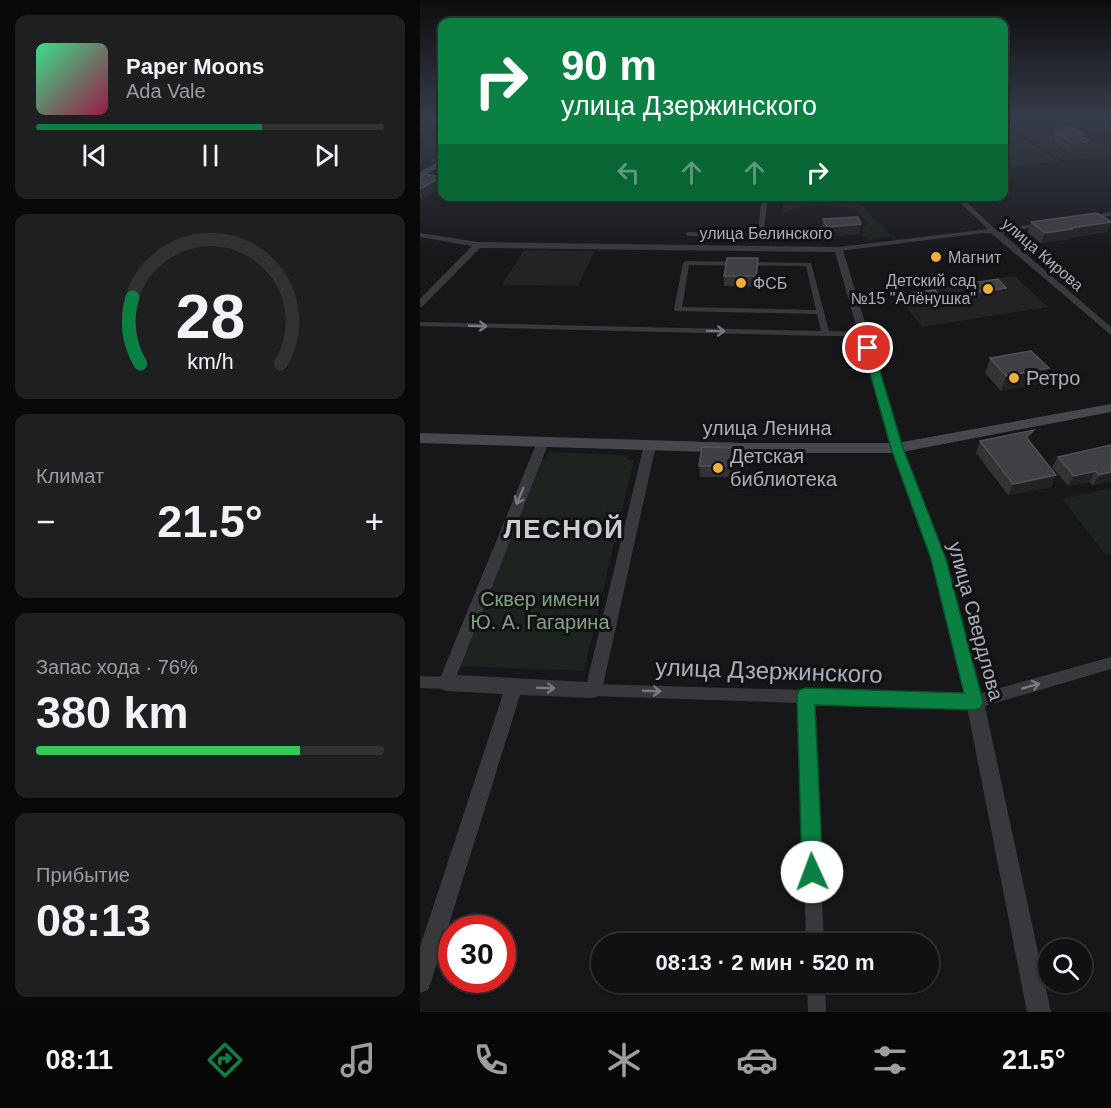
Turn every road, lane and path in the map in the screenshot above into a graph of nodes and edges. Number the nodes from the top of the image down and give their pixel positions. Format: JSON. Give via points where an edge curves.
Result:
{"nodes":[{"id":1,"x":434,"y":165,"type":"edge"},
{"id":2,"x":420,"y":175,"type":"edge"},
{"id":3,"x":764,"y":201,"type":"edge"},
{"id":4,"x":961,"y":201,"type":"edge"},
{"id":5,"x":1111,"y":214,"type":"edge"},
{"id":6,"x":1080,"y":219,"type":"edge"},
{"id":7,"x":1052,"y":224,"type":"edge"},
{"id":8,"x":995,"y":232,"type":"junction"},
{"id":9,"x":688,"y":234,"type":"dead end"},
{"id":10,"x":420,"y":235,"type":"edge"},
{"id":11,"x":478,"y":245,"type":"junction"},
{"id":12,"x":839,"y":249,"type":"junction"},
{"id":13,"x":420,"y":304,"type":"edge"},
{"id":14,"x":690,"y":310,"type":"junction"},
{"id":15,"x":820,"y":312,"type":"junction"},
{"id":16,"x":420,"y":324,"type":"edge"},
{"id":17,"x":687,"y":331,"type":"junction"},
{"id":18,"x":1111,"y":332,"type":"edge"},
{"id":19,"x":825,"y":333,"type":"junction"},
{"id":20,"x":864,"y":334,"type":"junction"},
{"id":21,"x":1111,"y":410,"type":"edge"},
{"id":22,"x":420,"y":440,"type":"edge"},
{"id":23,"x":542,"y":444,"type":"junction"},
{"id":24,"x":649,"y":447,"type":"junction"},
{"id":25,"x":898,"y":449,"type":"junction"},
{"id":26,"x":1111,"y":663,"type":"edge"},
{"id":27,"x":420,"y":682,"type":"edge"},
{"id":28,"x":446,"y":683,"type":"junction"},
{"id":29,"x":514,"y":687,"type":"junction"},
{"id":30,"x":593,"y":690,"type":"junction"},
{"id":31,"x":806,"y":696,"type":"junction"},
{"id":32,"x":975,"y":702,"type":"junction"},
{"id":33,"x":815,"y":933,"type":"edge"},
{"id":34,"x":420,"y":982,"type":"edge"},
{"id":35,"x":816,"y":993,"type":"edge"},
{"id":36,"x":817,"y":1012,"type":"edge"},
{"id":37,"x":1040,"y":1012,"type":"edge"}],
"edges":[{"from":1,"to":2,"type":"main road"},
{"from":3,"to":9,"type":"street","via":[[761,235]]},
{"from":4,"to":8,"type":"street","name":"улица Кирова"},
{"from":5,"to":6,"type":"street"},
{"from":7,"to":8,"type":"street","name":"улица Белинского"},
{"from":8,"to":12,"type":"street","name":"улица Белинского"},
{"from":8,"to":18,"type":"street","name":"улица Кирова"},
{"from":10,"to":11,"type":"street","name":"улица Белинского"},
{"from":11,"to":12,"type":"street","name":"улица Белинского"},
{"from":11,"to":13,"type":"street"},
{"from":12,"to":20,"type":"street","name":"улица Свердлова"},
{"from":14,"to":15,"type":"street"},
{"from":14,"to":15,"type":"street","via":[[678,309],[686,263],[808,264]]},
{"from":14,"to":17,"type":"street"},
{"from":15,"to":19,"type":"street"},
{"from":16,"to":17,"type":"street","one_way":true},
{"from":17,"to":19,"type":"street","one_way":true},
{"from":19,"to":20,"type":"street"},
{"from":20,"to":25,"type":"street","name":"улица Свердлова"},
{"from":21,"to":25,"type":"main road"},
{"from":22,"to":23,"type":"main road"},
{"from":23,"to":24,"type":"main road"},
{"from":23,"to":28,"type":"street","one_way":true},
{"from":24,"to":25,"type":"main road"},
{"from":24,"to":30,"type":"street"},
{"from":25,"to":32,"type":"street","name":"улица Свердлова","via":[[939,559]]},
{"from":32,"to":26,"type":"street","name":"улица Дзержинского","one_way":true},
{"from":27,"to":28,"type":"street","name":"улица Дзержинского"},
{"from":28,"to":29,"type":"street","name":"улица Дзержинского"},
{"from":29,"to":30,"type":"street","name":"улица Дзержинского","one_way":true},
{"from":29,"to":34,"type":"street"},
{"from":30,"to":31,"type":"street","name":"улица Дзержинского","one_way":true},
{"from":31,"to":32,"type":"street","name":"улица Дзержинского"},
{"from":31,"to":33,"type":"street"},
{"from":32,"to":37,"type":"street","name":"улица Свердлова"},
{"from":35,"to":36,"type":"street"}]}
